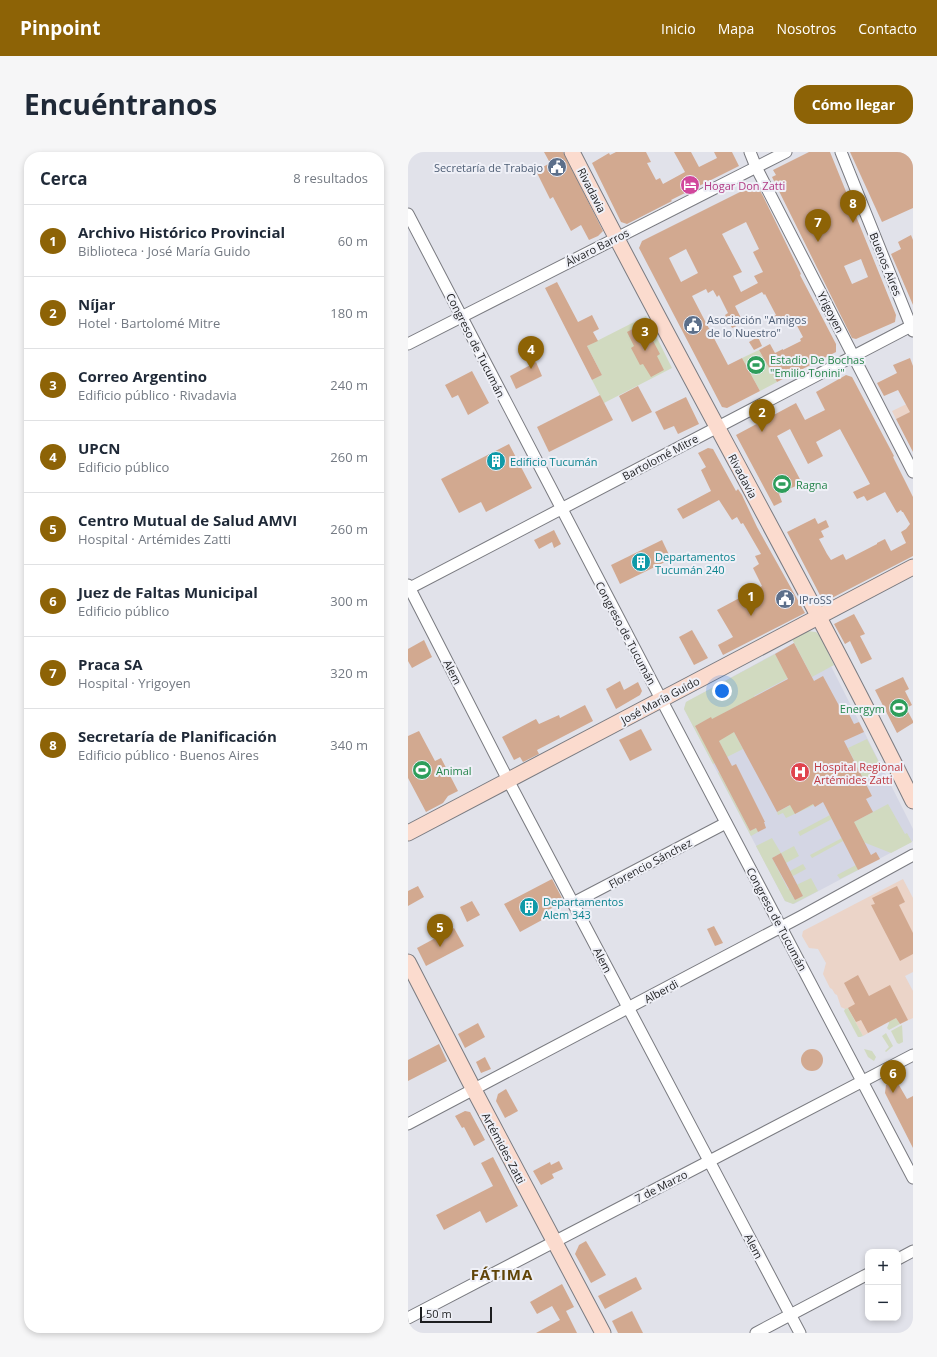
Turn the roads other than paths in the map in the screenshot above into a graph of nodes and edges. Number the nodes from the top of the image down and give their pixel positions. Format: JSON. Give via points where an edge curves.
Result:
{"nodes":[{"id":1,"x":572,"y":152,"type":"edge"},
{"id":2,"x":750,"y":152,"type":"edge"},
{"id":3,"x":786,"y":152,"type":"edge"},
{"id":4,"x":841,"y":152,"type":"edge"},
{"id":5,"x":756,"y":167,"type":"junction"},
{"id":6,"x":408,"y":214,"type":"edge"},
{"id":7,"x":616,"y":237,"type":"junction"},
{"id":8,"x":462,"y":316,"type":"junction"},
{"id":9,"x":912,"y":328,"type":"edge"},
{"id":10,"x":408,"y":344,"type":"edge"},
{"id":11,"x":854,"y":356,"type":"junction"},
{"id":12,"x":717,"y":427,"type":"junction"},
{"id":13,"x":913,"y":472,"type":"edge"},
{"id":14,"x":562,"y":509,"type":"junction"},
{"id":15,"x":913,"y":567,"type":"edge"},
{"id":16,"x":409,"y":587,"type":"edge"},
{"id":17,"x":819,"y":617,"type":"junction"},
{"id":18,"x":661,"y":699,"type":"junction"},
{"id":19,"x":508,"y":780,"type":"junction"},
{"id":20,"x":913,"y":801,"type":"edge"},
{"id":21,"x":726,"y":823,"type":"junction"},
{"id":22,"x":408,"y":833,"type":"edge"},
{"id":23,"x":913,"y":855,"type":"edge"},
{"id":24,"x":573,"y":903,"type":"junction"},
{"id":25,"x":781,"y":927,"type":"junction"},
{"id":26,"x":408,"y":962,"type":"edge"},
{"id":27,"x":629,"y":1008,"type":"junction"},
{"id":28,"x":913,"y":1055,"type":"edge"},
{"id":29,"x":862,"y":1081,"type":"junction"},
{"id":30,"x":474,"y":1090,"type":"junction"},
{"id":31,"x":408,"y":1124,"type":"edge"},
{"id":32,"x":709,"y":1161,"type":"junction"},
{"id":33,"x":913,"y":1178,"type":"edge"},
{"id":34,"x":554,"y":1242,"type":"junction"},
{"id":35,"x":913,"y":1251,"type":"edge"},
{"id":36,"x":901,"y":1257,"type":"edge"},
{"id":37,"x":865,"y":1276,"type":"edge"},
{"id":38,"x":790,"y":1315,"type":"junction"},
{"id":39,"x":408,"y":1318,"type":"edge"},
{"id":40,"x":603,"y":1333,"type":"edge"},
{"id":41,"x":756,"y":1333,"type":"edge"},
{"id":42,"x":800,"y":1333,"type":"edge"}],
"edges":[{"from":1,"to":7,"type":"main road","name":"Rivadavia"},
{"from":2,"to":5,"type":"street","name":"Yrigoyen"},
{"from":3,"to":5,"type":"street","name":"Álvaro Barros"},
{"from":4,"to":9,"type":"street","name":"Buenos Aires"},
{"from":5,"to":7,"type":"street","name":"Álvaro Barros"},
{"from":5,"to":11,"type":"street","name":"Yrigoyen"},
{"from":6,"to":8,"type":"street","name":"Congreso de Tucumán"},
{"from":7,"to":8,"type":"street","name":"Álvaro Barros"},
{"from":7,"to":12,"type":"main road","name":"Rivadavia"},
{"from":8,"to":10,"type":"street","name":"Álvaro Barros"},
{"from":8,"to":14,"type":"street","name":"Congreso de Tucumán"},
{"from":9,"to":11,"type":"street","name":"Bartolomé Mitre"},
{"from":11,"to":12,"type":"street","name":"Bartolomé Mitre"},
{"from":11,"to":13,"type":"street","name":"Yrigoyen"},
{"from":12,"to":14,"type":"street","name":"Bartolomé Mitre"},
{"from":12,"to":17,"type":"main road","name":"Rivadavia"},
{"from":14,"to":16,"type":"street","name":"Bartolomé Mitre"},
{"from":14,"to":18,"type":"street","name":"Congreso de Tucumán"},
{"from":15,"to":17,"type":"main road","name":"José María Guido"},
{"from":16,"to":19,"type":"street","name":"Alem"},
{"from":17,"to":18,"type":"main road","name":"José María Guido"},
{"from":17,"to":20,"type":"main road","name":"Rivadavia"},
{"from":18,"to":19,"type":"main road","name":"José María Guido"},
{"from":18,"to":21,"type":"street","name":"Congreso de Tucumán"},
{"from":19,"to":22,"type":"main road","name":"José María Guido"},
{"from":19,"to":24,"type":"street","name":"Alem"},
{"from":21,"to":24,"type":"street","name":"Florencio Sánchez"},
{"from":21,"to":25,"type":"street","name":"Congreso de Tucumán"},
{"from":23,"to":25,"type":"street","name":"Alberdi"},
{"from":24,"to":27,"type":"street","name":"Alem"},
{"from":25,"to":27,"type":"street","name":"Alberdi"},
{"from":25,"to":29,"type":"street","name":"Congreso de Tucumán"},
{"from":26,"to":30,"type":"main road","name":"Artémides Zatti"},
{"from":27,"to":30,"type":"street","name":"Alberdi"},
{"from":27,"to":32,"type":"street","name":"Alem"},
{"from":28,"to":29,"type":"street","name":"7 de Marzo"},
{"from":29,"to":32,"type":"street","name":"7 de Marzo"},
{"from":29,"to":33,"type":"street","name":"Congreso de Tucumán"},
{"from":30,"to":31,"type":"street","name":"Alberdi"},
{"from":30,"to":34,"type":"main road","name":"Artémides Zatti"},
{"from":32,"to":34,"type":"street","name":"7 de Marzo"},
{"from":32,"to":38,"type":"street","name":"Alem"},
{"from":34,"to":39,"type":"street","name":"7 de Marzo"},
{"from":34,"to":40,"type":"main road","name":"Artémides Zatti"},
{"from":35,"to":36,"type":"street"},
{"from":37,"to":38,"type":"street"},
{"from":38,"to":41,"type":"street"},
{"from":38,"to":42,"type":"street","name":"Alem"}]}
